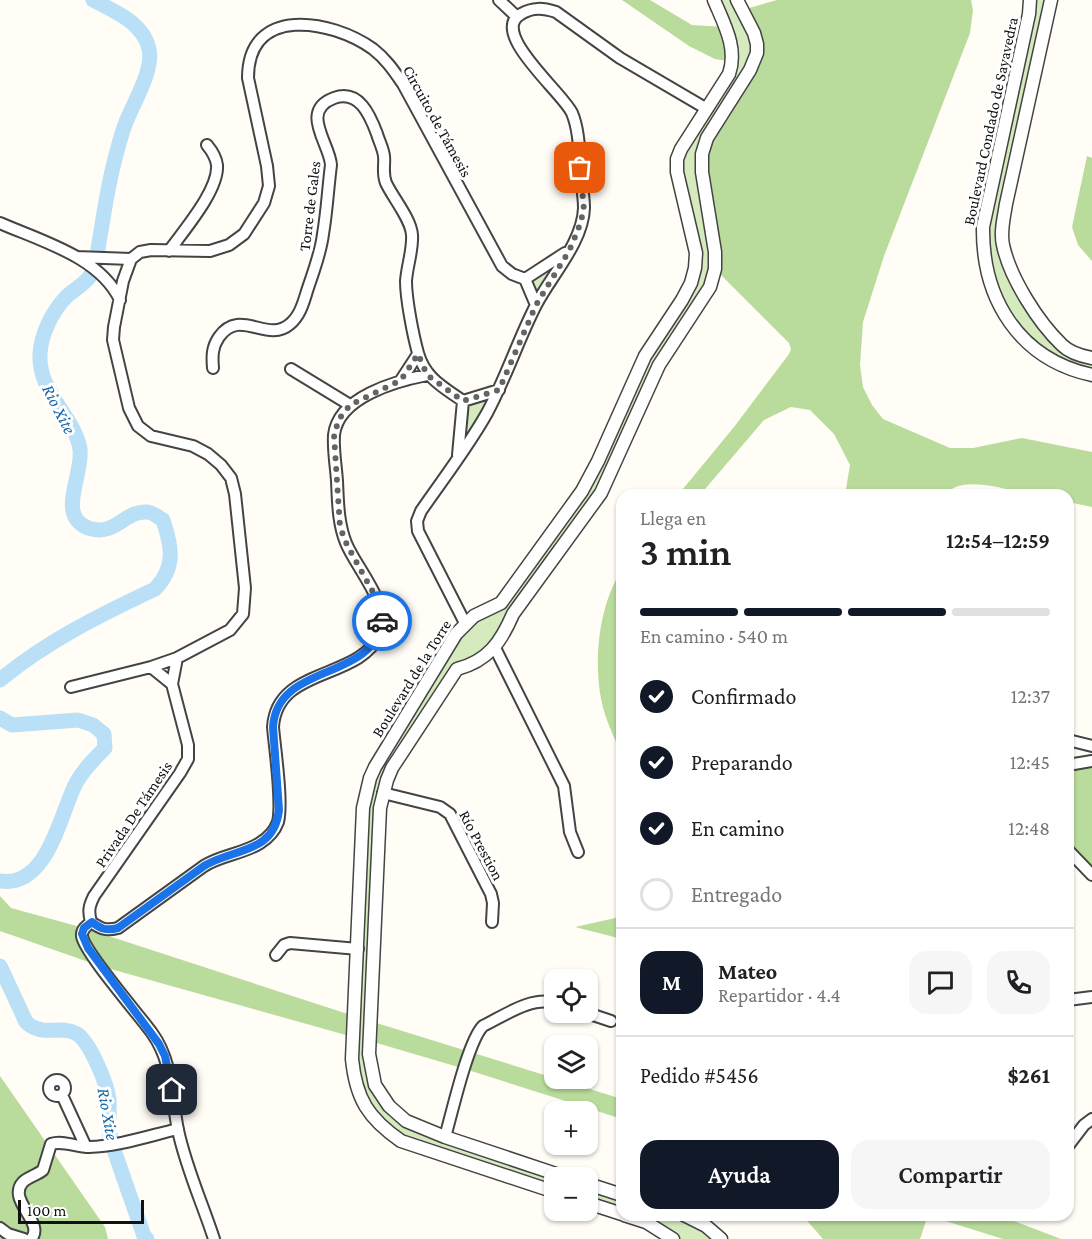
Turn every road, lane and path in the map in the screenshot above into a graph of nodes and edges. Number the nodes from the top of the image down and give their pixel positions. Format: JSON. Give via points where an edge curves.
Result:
{"nodes":[{"id":1,"x":499,"y":0,"type":"edge"},
{"id":2,"x":714,"y":0,"type":"edge"},
{"id":3,"x":737,"y":0,"type":"edge"},
{"id":4,"x":1030,"y":0,"type":"edge"},
{"id":5,"x":1051,"y":0,"type":"edge"},
{"id":6,"x":517,"y":17,"type":"junction"},
{"id":7,"x":748,"y":20,"type":"junction"},
{"id":8,"x":725,"y":27,"type":"junction"},
{"id":9,"x":707,"y":109,"type":"junction"},
{"id":10,"x":207,"y":145,"type":"dead end"},
{"id":11,"x":0,"y":223,"type":"edge"},
{"id":12,"x":170,"y":250,"type":"junction"},
{"id":13,"x":569,"y":251,"type":"junction"},
{"id":14,"x":131,"y":259,"type":"junction"},
{"id":15,"x":1008,"y":261,"type":"junction"},
{"id":16,"x":97,"y":264,"type":"junction"},
{"id":17,"x":987,"y":272,"type":"junction"},
{"id":18,"x":525,"y":279,"type":"junction"},
{"id":19,"x":120,"y":300,"type":"junction"},
{"id":20,"x":536,"y":305,"type":"junction"},
{"id":21,"x":1062,"y":346,"type":"junction"},
{"id":22,"x":418,"y":354,"type":"junction"},
{"id":23,"x":1042,"y":355,"type":"junction"},
{"id":24,"x":1092,"y":358,"type":"edge"},
{"id":25,"x":213,"y":368,"type":"dead end"},
{"id":26,"x":291,"y":369,"type":"dead end"},
{"id":27,"x":427,"y":375,"type":"junction"},
{"id":28,"x":1092,"y":375,"type":"edge"},
{"id":29,"x":401,"y":380,"type":"junction"},
{"id":30,"x":499,"y":390,"type":"junction"},
{"id":31,"x":463,"y":401,"type":"junction"},
{"id":32,"x":350,"y":405,"type":"junction"},
{"id":33,"x":458,"y":456,"type":"junction"},
{"id":34,"x":501,"y":603,"type":"junction"},
{"id":35,"x":513,"y":614,"type":"junction"},
{"id":36,"x":465,"y":623,"type":"junction"},
{"id":37,"x":495,"y":648,"type":"junction"},
{"id":38,"x":444,"y":655,"type":"junction"},
{"id":39,"x":177,"y":658,"type":"junction"},
{"id":40,"x":152,"y":667,"type":"junction"},
{"id":41,"x":457,"y":669,"type":"junction"},
{"id":42,"x":172,"y":684,"type":"junction"},
{"id":43,"x":71,"y":687,"type":"dead end"},
{"id":44,"x":1074,"y":742,"type":"edge"},
{"id":45,"x":1092,"y":746,"type":"edge"},
{"id":46,"x":1092,"y":761,"type":"edge"},
{"id":47,"x":1074,"y":764,"type":"edge"},
{"id":48,"x":383,"y":793,"type":"junction"},
{"id":49,"x":578,"y":852,"type":"dead end"},
{"id":50,"x":1074,"y":856,"type":"edge"},
{"id":51,"x":1092,"y":875,"type":"edge"},
{"id":52,"x":92,"y":922,"type":"junction"},
{"id":53,"x":492,"y":922,"type":"dead end"},
{"id":54,"x":358,"y":949,"type":"junction"},
{"id":55,"x":276,"y":955,"type":"dead end"},
{"id":56,"x":1092,"y":997,"type":"edge"},
{"id":57,"x":1074,"y":999,"type":"edge"},
{"id":58,"x":544,"y":1001,"type":"edge"},
{"id":59,"x":598,"y":1017,"type":"edge"},
{"id":60,"x":611,"y":1021,"type":"dead end"},
{"id":61,"x":62,"y":1095,"type":"dead end"},
{"id":62,"x":1092,"y":1119,"type":"edge"},
{"id":63,"x":178,"y":1129,"type":"junction"},
{"id":64,"x":445,"y":1137,"type":"junction"},
{"id":65,"x":1074,"y":1138,"type":"edge"},
{"id":66,"x":86,"y":1147,"type":"junction"},
{"id":67,"x":544,"y":1170,"type":"edge"},
{"id":68,"x":598,"y":1187,"type":"edge"},
{"id":69,"x":544,"y":1188,"type":"edge"},
{"id":70,"x":616,"y":1193,"type":"edge"},
{"id":71,"x":598,"y":1206,"type":"edge"},
{"id":72,"x":616,"y":1213,"type":"edge"},
{"id":73,"x":648,"y":1221,"type":"edge"},
{"id":74,"x":696,"y":1221,"type":"edge"},
{"id":75,"x":0,"y":1228,"type":"edge"},
{"id":76,"x":24,"y":1239,"type":"edge"},
{"id":77,"x":31,"y":1239,"type":"edge"},
{"id":78,"x":214,"y":1239,"type":"edge"},
{"id":79,"x":673,"y":1239,"type":"edge"},
{"id":80,"x":721,"y":1239,"type":"edge"}],
"edges":[{"from":1,"to":6,"type":"street"},
{"from":2,"to":8,"type":"street","name":"Boulevard de la Torre"},
{"from":3,"to":7,"type":"street","name":"Boulevard de la Torre"},
{"from":4,"to":17,"type":"street","name":"Boulevard Condado de Sayavedra","via":[[983,227]]},
{"from":5,"to":15,"type":"street","name":"Boulevard Condado de Sayavedra","via":[[1003,224]]},
{"from":6,"to":9,"type":"street","via":[[535,9],[556,12],[620,58]]},
{"from":6,"to":13,"type":"street","via":[[513,31],[517,44],[564,99],[576,127],[584,210]]},
{"from":7,"to":8,"type":"street","via":[[735,20]]},
{"from":7,"to":35,"type":"street","name":"Boulevard de la Torre","via":[[757,44],[755,61],[707,138],[702,154],[715,252],[710,287],[659,365],[601,493]]},
{"from":8,"to":9,"type":"street","name":"Boulevard de la Torre","via":[[733,62]]},
{"from":9,"to":34,"type":"street","name":"Boulevard de la Torre","via":[[677,159],[696,253],[691,284],[645,356],[586,483]]},
{"from":10,"to":12,"type":"street","via":[[218,167],[214,183]]},
{"from":11,"to":16,"type":"street","name":"Circuito de Támesis"},
{"from":12,"to":14,"type":"street","name":"Circuito de Támesis","via":[[140,252]]},
{"from":12,"to":18,"type":"street","name":"Circuito de Támesis","via":[[210,251],[229,245],[244,234],[264,203],[269,186],[267,166],[248,63],[263,35],[278,27],[298,24],[354,38],[389,63],[502,266]]},
{"from":13,"to":18,"type":"street"},
{"from":13,"to":20,"type":"street"},
{"from":14,"to":16,"type":"street","name":"Circuito de Támesis"},
{"from":14,"to":19,"type":"street"},
{"from":15,"to":17,"type":"street"},
{"from":15,"to":21,"type":"street","name":"Boulevard Condado de Sayavedra","via":[[1030,304]]},
{"from":16,"to":19,"type":"street"},
{"from":17,"to":23,"type":"street","name":"Boulevard Condado de Sayavedra","via":[[1011,324]]},
{"from":18,"to":20,"type":"street"},
{"from":19,"to":39,"type":"street","via":[[114,327],[115,353],[129,408],[138,426],[151,436],[208,454],[231,478],[235,494],[245,588],[243,614],[230,630]]},
{"from":20,"to":30,"type":"street"},
{"from":21,"to":23,"type":"street"},
{"from":21,"to":24,"type":"street"},
{"from":22,"to":25,"type":"street","name":"Torre de Gales","via":[[407,289],[412,233],[383,175],[384,155],[371,118],[365,107],[345,96],[334,98],[319,112],[319,133],[331,156],[331,165],[323,236],[298,315],[281,330],[237,324],[228,328],[214,344]]},
{"from":22,"to":27,"type":"street"},
{"from":22,"to":29,"type":"street"},
{"from":23,"to":28,"type":"street","name":"Boulevard Condado de Sayavedra","via":[[1060,366]]},
{"from":26,"to":32,"type":"street"},
{"from":27,"to":29,"type":"street"},
{"from":27,"to":31,"type":"street"},
{"from":29,"to":32,"type":"street"},
{"from":30,"to":31,"type":"street"},
{"from":30,"to":33,"type":"street"},
{"from":31,"to":33,"type":"street"},
{"from":32,"to":52,"type":"street","via":[[339,419],[334,435],[340,527],[379,603],[380,633],[370,648],[355,659],[297,687],[279,703],[273,727],[279,810],[278,821],[268,837],[251,848],[204,866],[118,928],[108,931]]},
{"from":33,"to":36,"type":"street","via":[[417,521],[418,531]]},
{"from":34,"to":35,"type":"street","via":[[509,606]]},
{"from":34,"to":36,"type":"street","name":"Boulevard de la Torre"},
{"from":35,"to":37,"type":"street","name":"Boulevard de la Torre"},
{"from":36,"to":38,"type":"street","name":"Boulevard de la Torre"},
{"from":37,"to":41,"type":"street","name":"Boulevard de la Torre"},
{"from":37,"to":49,"type":"street","via":[[564,786],[570,832]]},
{"from":38,"to":41,"type":"street","via":[[448,664]]},
{"from":38,"to":54,"type":"street","name":"Boulevard de la Torre","via":[[375,768],[366,792]]},
{"from":39,"to":40,"type":"street"},
{"from":39,"to":42,"type":"street","name":"Privada De Támesis"},
{"from":40,"to":42,"type":"street"},
{"from":40,"to":43,"type":"street"},
{"from":41,"to":48,"type":"street","name":"Boulevard de la Torre","via":[[392,768]]},
{"from":42,"to":52,"type":"street","name":"Privada De Támesis","via":[[188,759],[94,896],[89,912]]},
{"from":44,"to":45,"type":"street"},
{"from":46,"to":47,"type":"street"},
{"from":48,"to":53,"type":"street","name":"Río Prestion","via":[[440,807],[450,814],[491,894]]},
{"from":48,"to":64,"type":"street","name":"Boulevard de la Torre","via":[[370,1021],[371,1070],[375,1085],[389,1106],[406,1121]]},
{"from":50,"to":51,"type":"street"},
{"from":52,"to":63,"type":"street","name":"Privada De Támesis","via":[[84,928],[83,940],[165,1056]]},
{"from":54,"to":55,"type":"street","via":[[290,943]]},
{"from":54,"to":69,"type":"street","name":"Boulevard de la Torre","via":[[352,1059],[360,1096],[370,1114],[402,1141]]},
{"from":56,"to":57,"type":"street"},
{"from":58,"to":64,"type":"street","via":[[532,1003],[478,1030]]},
{"from":59,"to":60,"type":"street"},
{"from":61,"to":66,"type":"street"},
{"from":62,"to":65,"type":"street"},
{"from":63,"to":66,"type":"street"},
{"from":63,"to":78,"type":"street"},
{"from":64,"to":67,"type":"street","name":"Boulevard de la Torre"},
{"from":66,"to":77,"type":"street","via":[[51,1144],[43,1170],[23,1181],[19,1192],[35,1229]]},
{"from":68,"to":70,"type":"street"},
{"from":71,"to":72,"type":"street"},
{"from":73,"to":79,"type":"street"},
{"from":74,"to":80,"type":"street"},
{"from":75,"to":76,"type":"street"}]}
